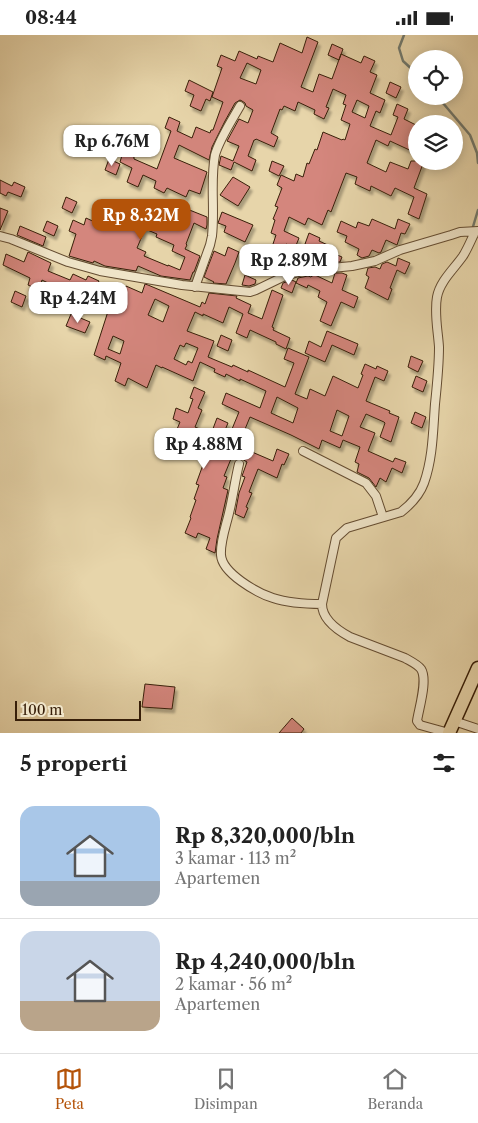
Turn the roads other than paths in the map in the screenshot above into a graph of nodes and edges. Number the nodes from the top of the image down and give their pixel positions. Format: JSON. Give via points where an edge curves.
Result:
{"nodes":[{"id":1,"x":240,"y":106,"type":"dead end"},
{"id":2,"x":475,"y":232,"type":"edge"},
{"id":3,"x":0,"y":236,"type":"edge"},
{"id":4,"x":195,"y":287,"type":"junction"},
{"id":5,"x":303,"y":451,"type":"dead end"},
{"id":6,"x":239,"y":464,"type":"dead end"},
{"id":7,"x":383,"y":516,"type":"junction"},
{"id":8,"x":318,"y":604,"type":"junction"},
{"id":9,"x":478,"y":668,"type":"edge"},
{"id":10,"x":454,"y":721,"type":"junction"},
{"id":11,"x":478,"y":729,"type":"edge"},
{"id":12,"x":449,"y":733,"type":"edge"}],
"edges":[{"from":1,"to":4,"type":"street","via":[[216,154],[212,236]]},
{"from":2,"to":4,"type":"street","via":[[460,232],[375,261],[302,271],[256,291]]},
{"from":2,"to":7,"type":"street","via":[[438,292],[438,365],[430,462],[424,484],[401,512]]},
{"from":3,"to":4,"type":"street","via":[[84,267]]},
{"from":5,"to":7,"type":"street","via":[[366,483],[376,496]]},
{"from":6,"to":8,"type":"street","via":[[223,538],[222,558],[229,570],[247,585],[272,598]]},
{"from":7,"to":8,"type":"street","via":[[347,527],[336,538]]},
{"from":8,"to":12,"type":"street","via":[[342,633],[405,658],[421,669],[424,678],[418,723]]},
{"from":9,"to":10,"type":"main road"},
{"from":10,"to":11,"type":"street"},
{"from":10,"to":12,"type":"main road"}]}
